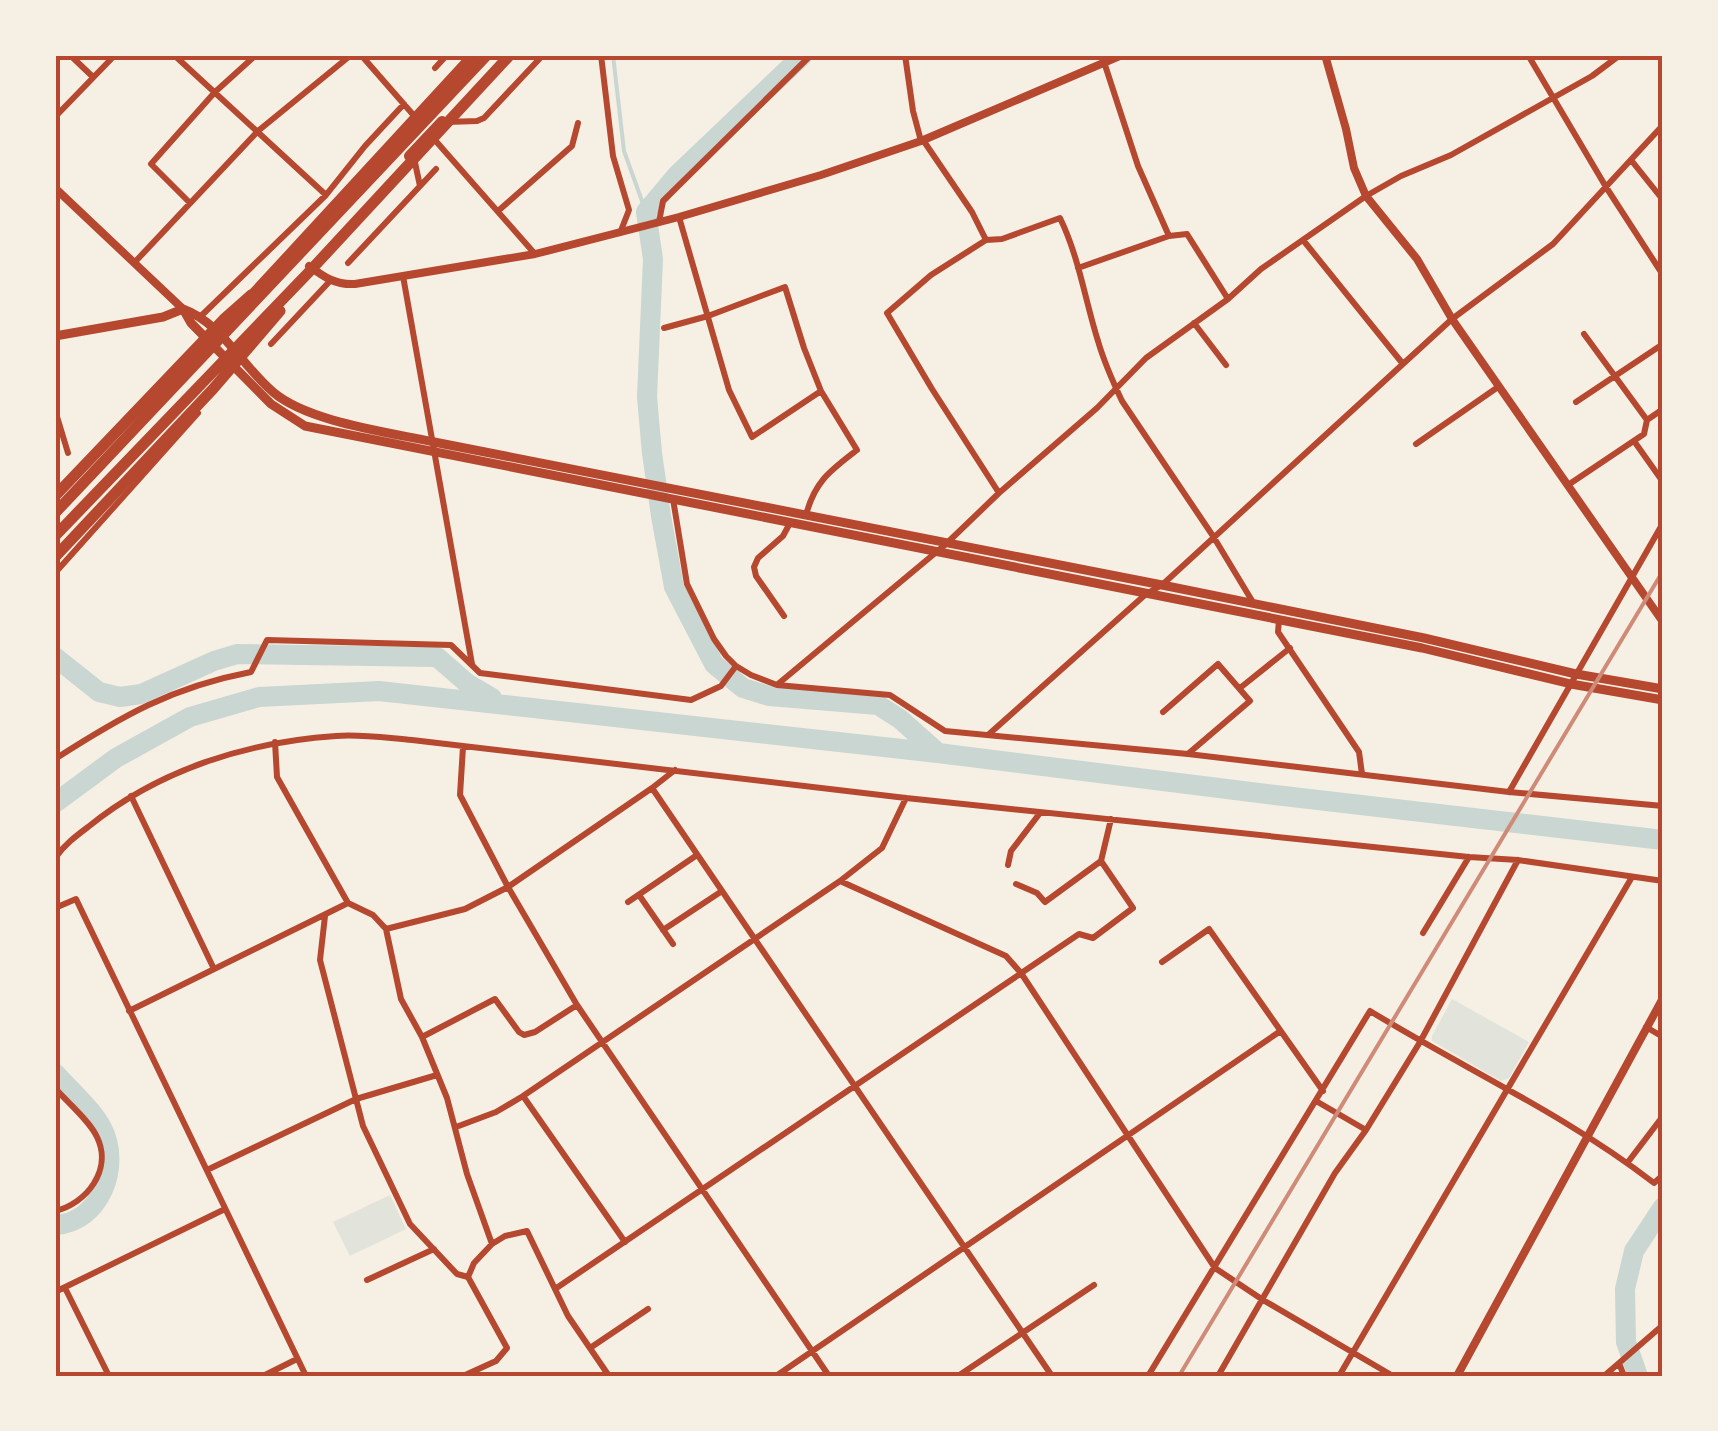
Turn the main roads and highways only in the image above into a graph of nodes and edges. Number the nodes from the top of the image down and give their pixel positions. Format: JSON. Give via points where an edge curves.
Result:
{"nodes":[{"id":1,"x":473,"y":55,"type":"edge"},
{"id":2,"x":487,"y":55,"type":"edge"},
{"id":3,"x":511,"y":55,"type":"edge"},
{"id":4,"x":299,"y":254,"type":"junction"},
{"id":5,"x":308,"y":269,"type":"junction"},
{"id":6,"x":183,"y":309,"type":"junction"},
{"id":7,"x":55,"y":336,"type":"edge"},
{"id":8,"x":213,"y":337,"type":"junction"},
{"id":9,"x":224,"y":356,"type":"junction"},
{"id":10,"x":673,"y":494,"type":"junction"},
{"id":11,"x":55,"y":496,"type":"edge"},
{"id":12,"x":55,"y":513,"type":"edge"},
{"id":13,"x":55,"y":538,"type":"edge"},
{"id":14,"x":55,"y":558,"type":"edge"},
{"id":15,"x":1574,"y":679,"type":"junction"},
{"id":16,"x":1663,"y":689,"type":"edge"},
{"id":17,"x":1663,"y":700,"type":"edge"}],
"edges":[{"from":1,"to":8,"type":"highway"},
{"from":2,"to":4,"type":"highway"},
{"from":3,"to":5,"type":"highway"},
{"from":3,"to":5,"type":"highway","via":[[429,134]]},
{"from":4,"to":11,"type":"highway","via":[[225,318]]},
{"from":4,"to":12,"type":"highway"},
{"from":5,"to":9,"type":"highway"},
{"from":5,"to":13,"type":"highway"},
{"from":5,"to":14,"type":"highway","via":[[271,322]]},
{"from":6,"to":7,"type":"main road"},
{"from":6,"to":8,"type":"main road"},
{"from":6,"to":8,"type":"main road","via":[[202,316]]},
{"from":8,"to":9,"type":"main road"},
{"from":8,"to":11,"type":"highway"},
{"from":9,"to":10,"type":"main road","via":[[270,404],[306,426]]},
{"from":9,"to":13,"type":"highway"},
{"from":10,"to":15,"type":"main road"},
{"from":10,"to":15,"type":"main road","via":[[1424,638]]},
{"from":15,"to":16,"type":"main road"},
{"from":15,"to":17,"type":"main road"}]}
